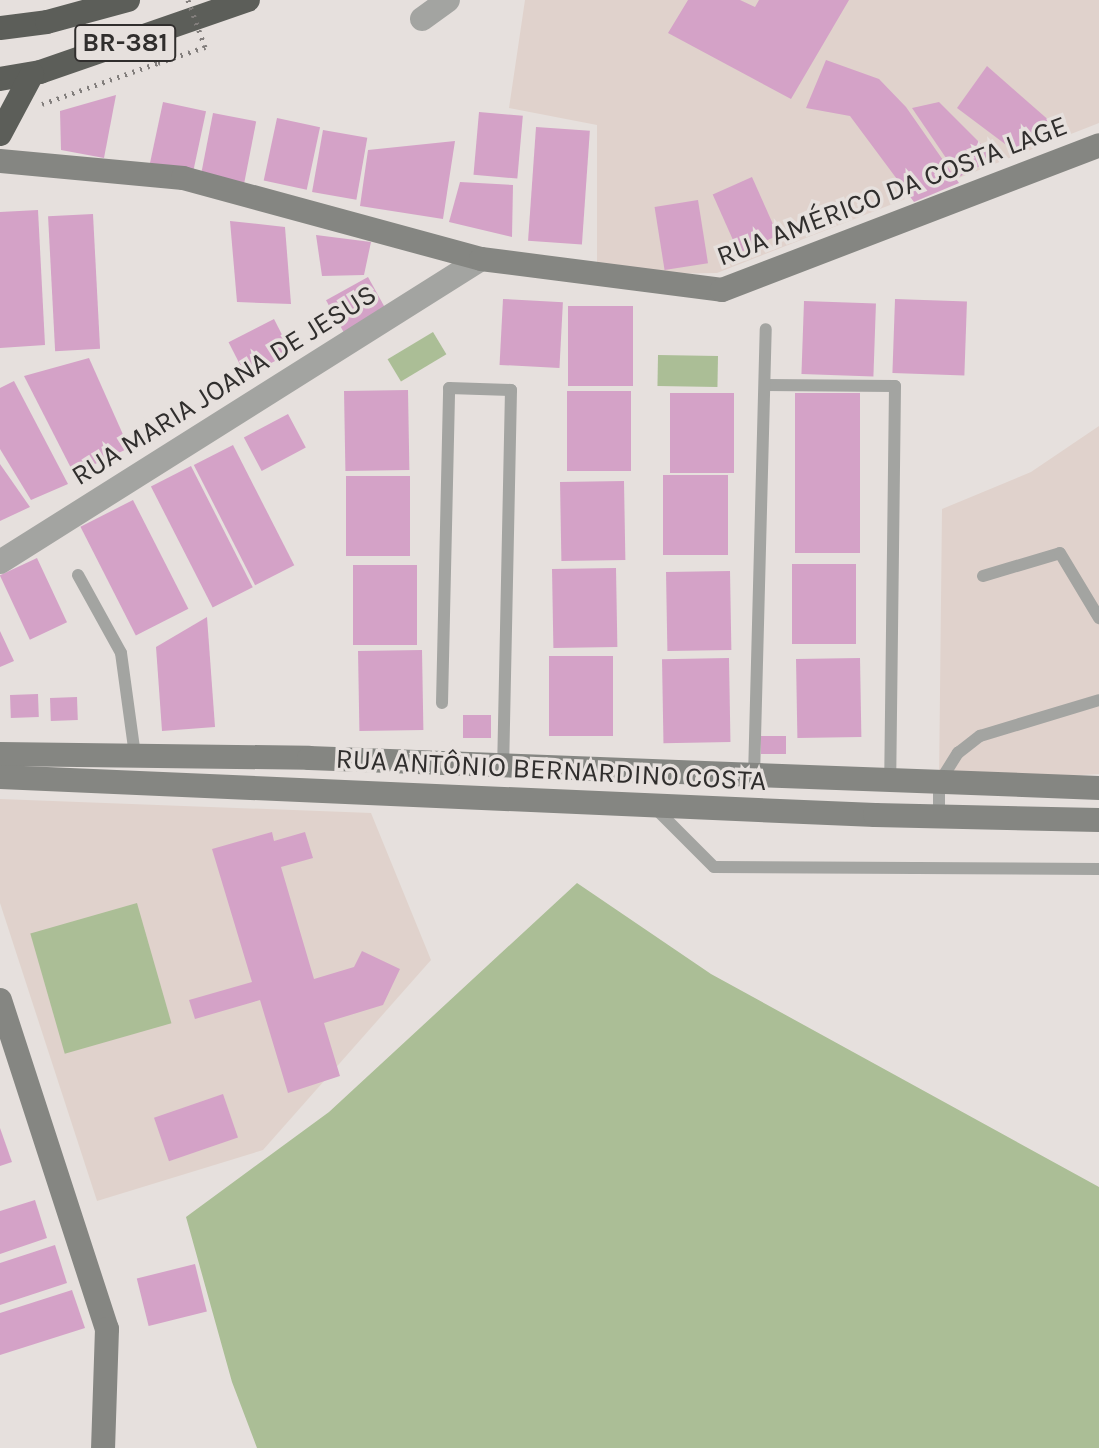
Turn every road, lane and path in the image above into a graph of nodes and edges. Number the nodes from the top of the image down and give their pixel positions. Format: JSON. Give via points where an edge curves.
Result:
{"nodes":[{"id":1,"x":128,"y":0,"type":"edge"},
{"id":2,"x":188,"y":0,"type":"edge"},
{"id":3,"x":248,"y":0,"type":"edge"},
{"id":4,"x":448,"y":0,"type":"edge"},
{"id":5,"x":422,"y":19,"type":"dead end"},
{"id":6,"x":0,"y":28,"type":"edge"},
{"id":7,"x":32,"y":74,"type":"junction"},
{"id":8,"x":0,"y":79,"type":"edge"},
{"id":9,"x":35,"y":107,"type":"dead end"},
{"id":10,"x":0,"y":134,"type":"edge"},
{"id":11,"x":1099,"y":145,"type":"edge"},
{"id":12,"x":0,"y":161,"type":"edge"},
{"id":13,"x":481,"y":259,"type":"junction"},
{"id":14,"x":766,"y":329,"type":"dead end"},
{"id":15,"x":765,"y":385,"type":"junction"},
{"id":16,"x":0,"y":562,"type":"edge"},
{"id":17,"x":78,"y":575,"type":"dead end"},
{"id":18,"x":983,"y":576,"type":"dead end"},
{"id":19,"x":1099,"y":618,"type":"edge"},
{"id":20,"x":1099,"y":700,"type":"edge"},
{"id":21,"x":442,"y":703,"type":"dead end"},
{"id":22,"x":0,"y":754,"type":"edge"},
{"id":23,"x":135,"y":755,"type":"junction"},
{"id":24,"x":286,"y":758,"type":"junction"},
{"id":25,"x":503,"y":767,"type":"junction"},
{"id":26,"x":0,"y":777,"type":"edge"},
{"id":27,"x":754,"y":777,"type":"junction"},
{"id":28,"x":890,"y":780,"type":"junction"},
{"id":29,"x":939,"y":783,"type":"junction"},
{"id":30,"x":286,"y":787,"type":"junction"},
{"id":31,"x":1099,"y":788,"type":"edge"},
{"id":32,"x":653,"y":805,"type":"junction"},
{"id":33,"x":939,"y":814,"type":"junction"},
{"id":34,"x":1099,"y":820,"type":"edge"},
{"id":35,"x":1099,"y":869,"type":"edge"},
{"id":36,"x":0,"y":1000,"type":"edge"},
{"id":37,"x":103,"y":1448,"type":"edge"}],
"edges":[{"from":1,"to":6,"type":"highway","number":"BR-381","via":[[47,22]]},
{"from":2,"to":9,"type":"path","bridge":true,"via":[[205,47]]},
{"from":3,"to":7,"type":"highway","number":"BR-381"},
{"from":4,"to":5,"type":"street"},
{"from":7,"to":8,"type":"highway","number":"BR-381"},
{"from":7,"to":10,"type":"highway"},
{"from":11,"to":13,"type":"street","name":"RUA AMÉRICO DA COSTA LAGE","via":[[722,290]]},
{"from":12,"to":13,"type":"street","name":"RUA AMÉRICO DA COSTA LAGE","via":[[183,178]]},
{"from":13,"to":16,"type":"street","name":"RUA MARIA JOANA DE JESUS"},
{"from":14,"to":15,"type":"lane"},
{"from":15,"to":27,"type":"lane"},
{"from":15,"to":28,"type":"lane","via":[[895,386]]},
{"from":17,"to":23,"type":"lane","via":[[121,653]]},
{"from":18,"to":19,"type":"lane","via":[[1060,553]]},
{"from":20,"to":29,"type":"lane","via":[[980,736],[958,753]]},
{"from":21,"to":25,"type":"lane","via":[[449,388],[511,390]]},
{"from":22,"to":23,"type":"street","name":"RUA ANTÔNIO BERNARDINO COSTA"},
{"from":23,"to":24,"type":"street","name":"RUA ANTÔNIO BERNARDINO COSTA"},
{"from":24,"to":25,"type":"street","name":"RUA ANTÔNIO BERNARDINO COSTA"},
{"from":24,"to":30,"type":"street"},
{"from":25,"to":27,"type":"street","name":"RUA ANTÔNIO BERNARDINO COSTA"},
{"from":26,"to":30,"type":"street","name":"RUA ANTÔNIO BERNARDINO COSTA"},
{"from":27,"to":28,"type":"street","name":"RUA ANTÔNIO BERNARDINO COSTA"},
{"from":28,"to":29,"type":"street","name":"RUA ANTÔNIO BERNARDINO COSTA"},
{"from":29,"to":31,"type":"street","name":"RUA ANTÔNIO BERNARDINO COSTA"},
{"from":29,"to":33,"type":"lane"},
{"from":30,"to":32,"type":"street","name":"RUA ANTÔNIO BERNARDINO COSTA"},
{"from":32,"to":33,"type":"street","name":"RUA ANTÔNIO BERNARDINO COSTA"},
{"from":32,"to":35,"type":"lane","via":[[714,867]]},
{"from":33,"to":34,"type":"street","name":"RUA ANTÔNIO BERNARDINO COSTA"},
{"from":36,"to":37,"type":"street","via":[[107,1329]]}]}
